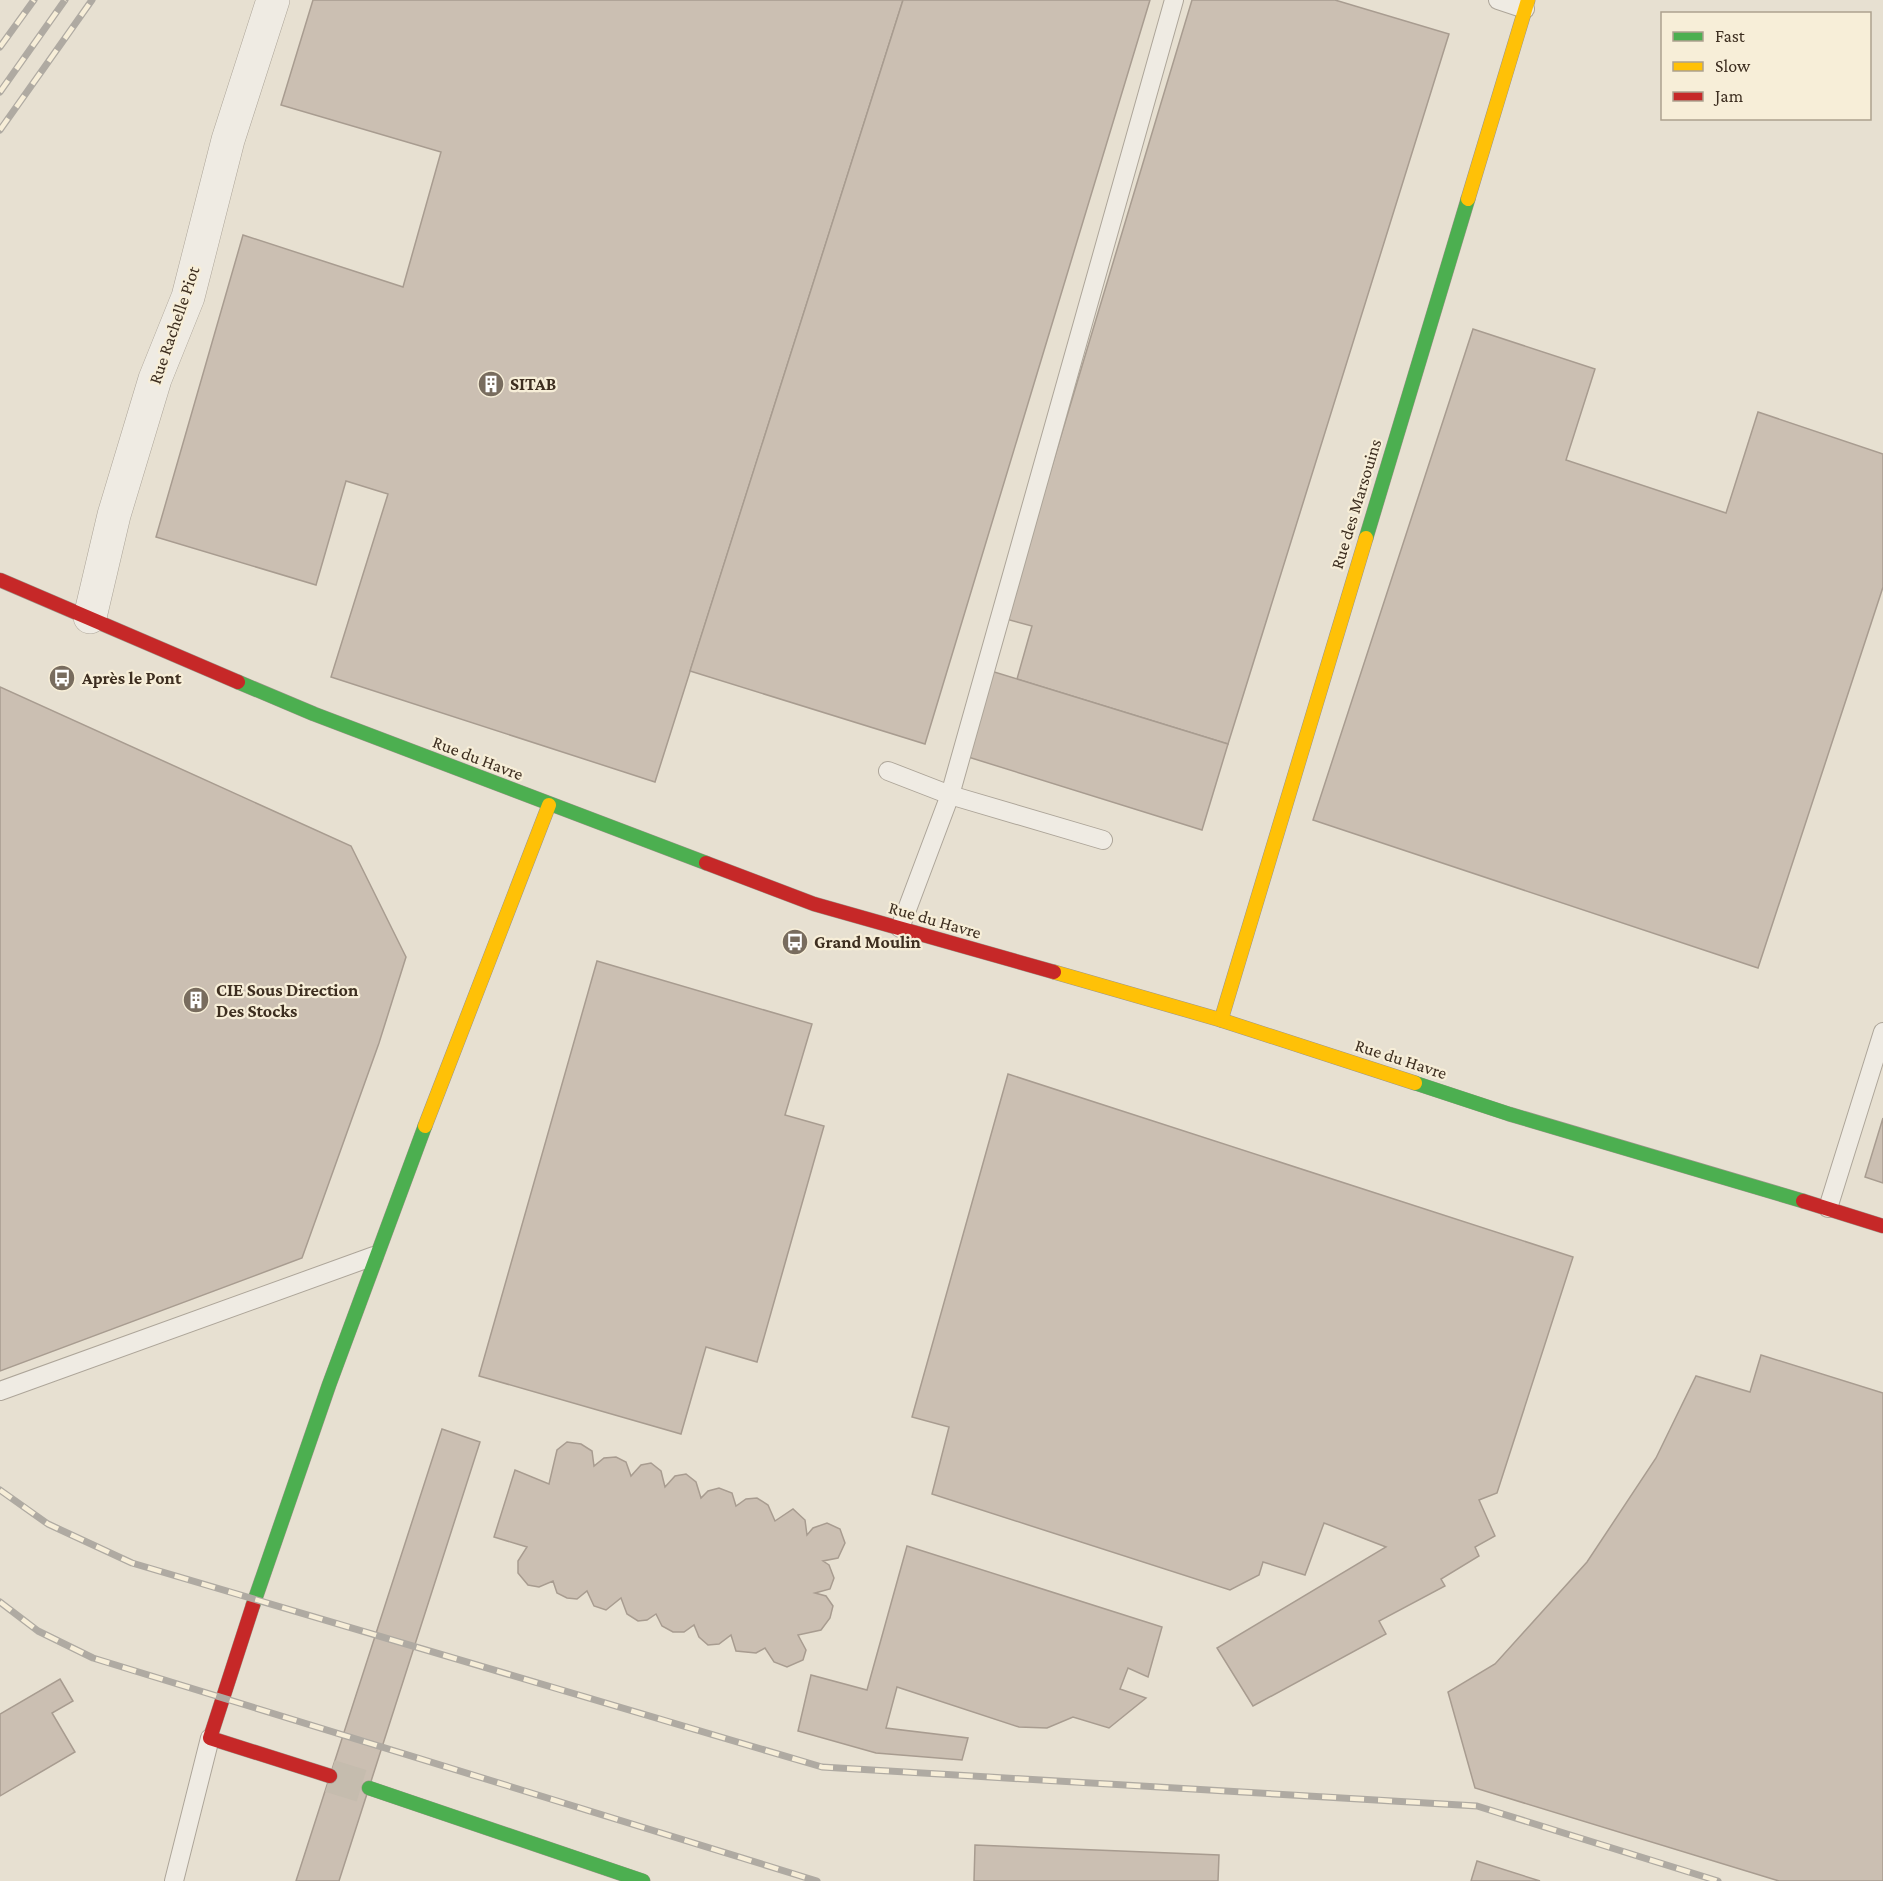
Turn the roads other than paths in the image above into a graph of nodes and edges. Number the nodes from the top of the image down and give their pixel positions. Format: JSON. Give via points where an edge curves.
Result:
{"nodes":[{"id":1,"x":273,"y":0,"type":"edge"},
{"id":2,"x":1174,"y":0,"type":"edge"},
{"id":3,"x":1498,"y":0,"type":"edge"},
{"id":4,"x":1527,"y":4,"type":"edge"},
{"id":5,"x":0,"y":580,"type":"edge"},
{"id":6,"x":90,"y":617,"type":"junction"},
{"id":7,"x":888,"y":771,"type":"dead end"},
{"id":8,"x":950,"y":795,"type":"junction"},
{"id":9,"x":549,"y":805,"type":"junction"},
{"id":10,"x":1103,"y":840,"type":"dead end"},
{"id":11,"x":900,"y":928,"type":"junction"},
{"id":12,"x":1221,"y":1020,"type":"junction"},
{"id":13,"x":1883,"y":1032,"type":"edge"},
{"id":14,"x":1828,"y":1208,"type":"junction"},
{"id":15,"x":1883,"y":1226,"type":"edge"},
{"id":16,"x":374,"y":1256,"type":"junction"},
{"id":17,"x":0,"y":1391,"type":"edge"},
{"id":18,"x":210,"y":1738,"type":"junction"},
{"id":19,"x":330,"y":1776,"type":"tunnel mouth"},
{"id":20,"x":369,"y":1788,"type":"tunnel mouth"},
{"id":21,"x":174,"y":1881,"type":"edge"},
{"id":22,"x":643,"y":1881,"type":"edge"}],
"edges":[{"from":1,"to":6,"type":"street","name":"Rue Rachelle Piot","via":[[228,140],[188,297],[155,379],[117,504]]},
{"from":2,"to":8,"type":"lane"},
{"from":3,"to":4,"type":"lane"},
{"from":4,"to":12,"type":"street","name":"Rue des Marsouins"},
{"from":5,"to":6,"type":"street","name":"Rue du Havre"},
{"from":6,"to":9,"type":"street","name":"Rue du Havre","via":[[314,714]]},
{"from":7,"to":8,"type":"lane"},
{"from":8,"to":10,"type":"lane"},
{"from":8,"to":11,"type":"lane"},
{"from":9,"to":11,"type":"street","name":"Rue du Havre","via":[[814,904]]},
{"from":9,"to":16,"type":"street"},
{"from":11,"to":12,"type":"street","name":"Rue du Havre"},
{"from":12,"to":14,"type":"street","name":"Rue du Havre","via":[[1509,1114]]},
{"from":13,"to":14,"type":"lane"},
{"from":14,"to":15,"type":"street","name":"Rue du Havre"},
{"from":16,"to":17,"type":"lane"},
{"from":16,"to":18,"type":"street"},
{"from":18,"to":19,"type":"street"},
{"from":18,"to":21,"type":"lane"},
{"from":20,"to":22,"type":"street"}]}
